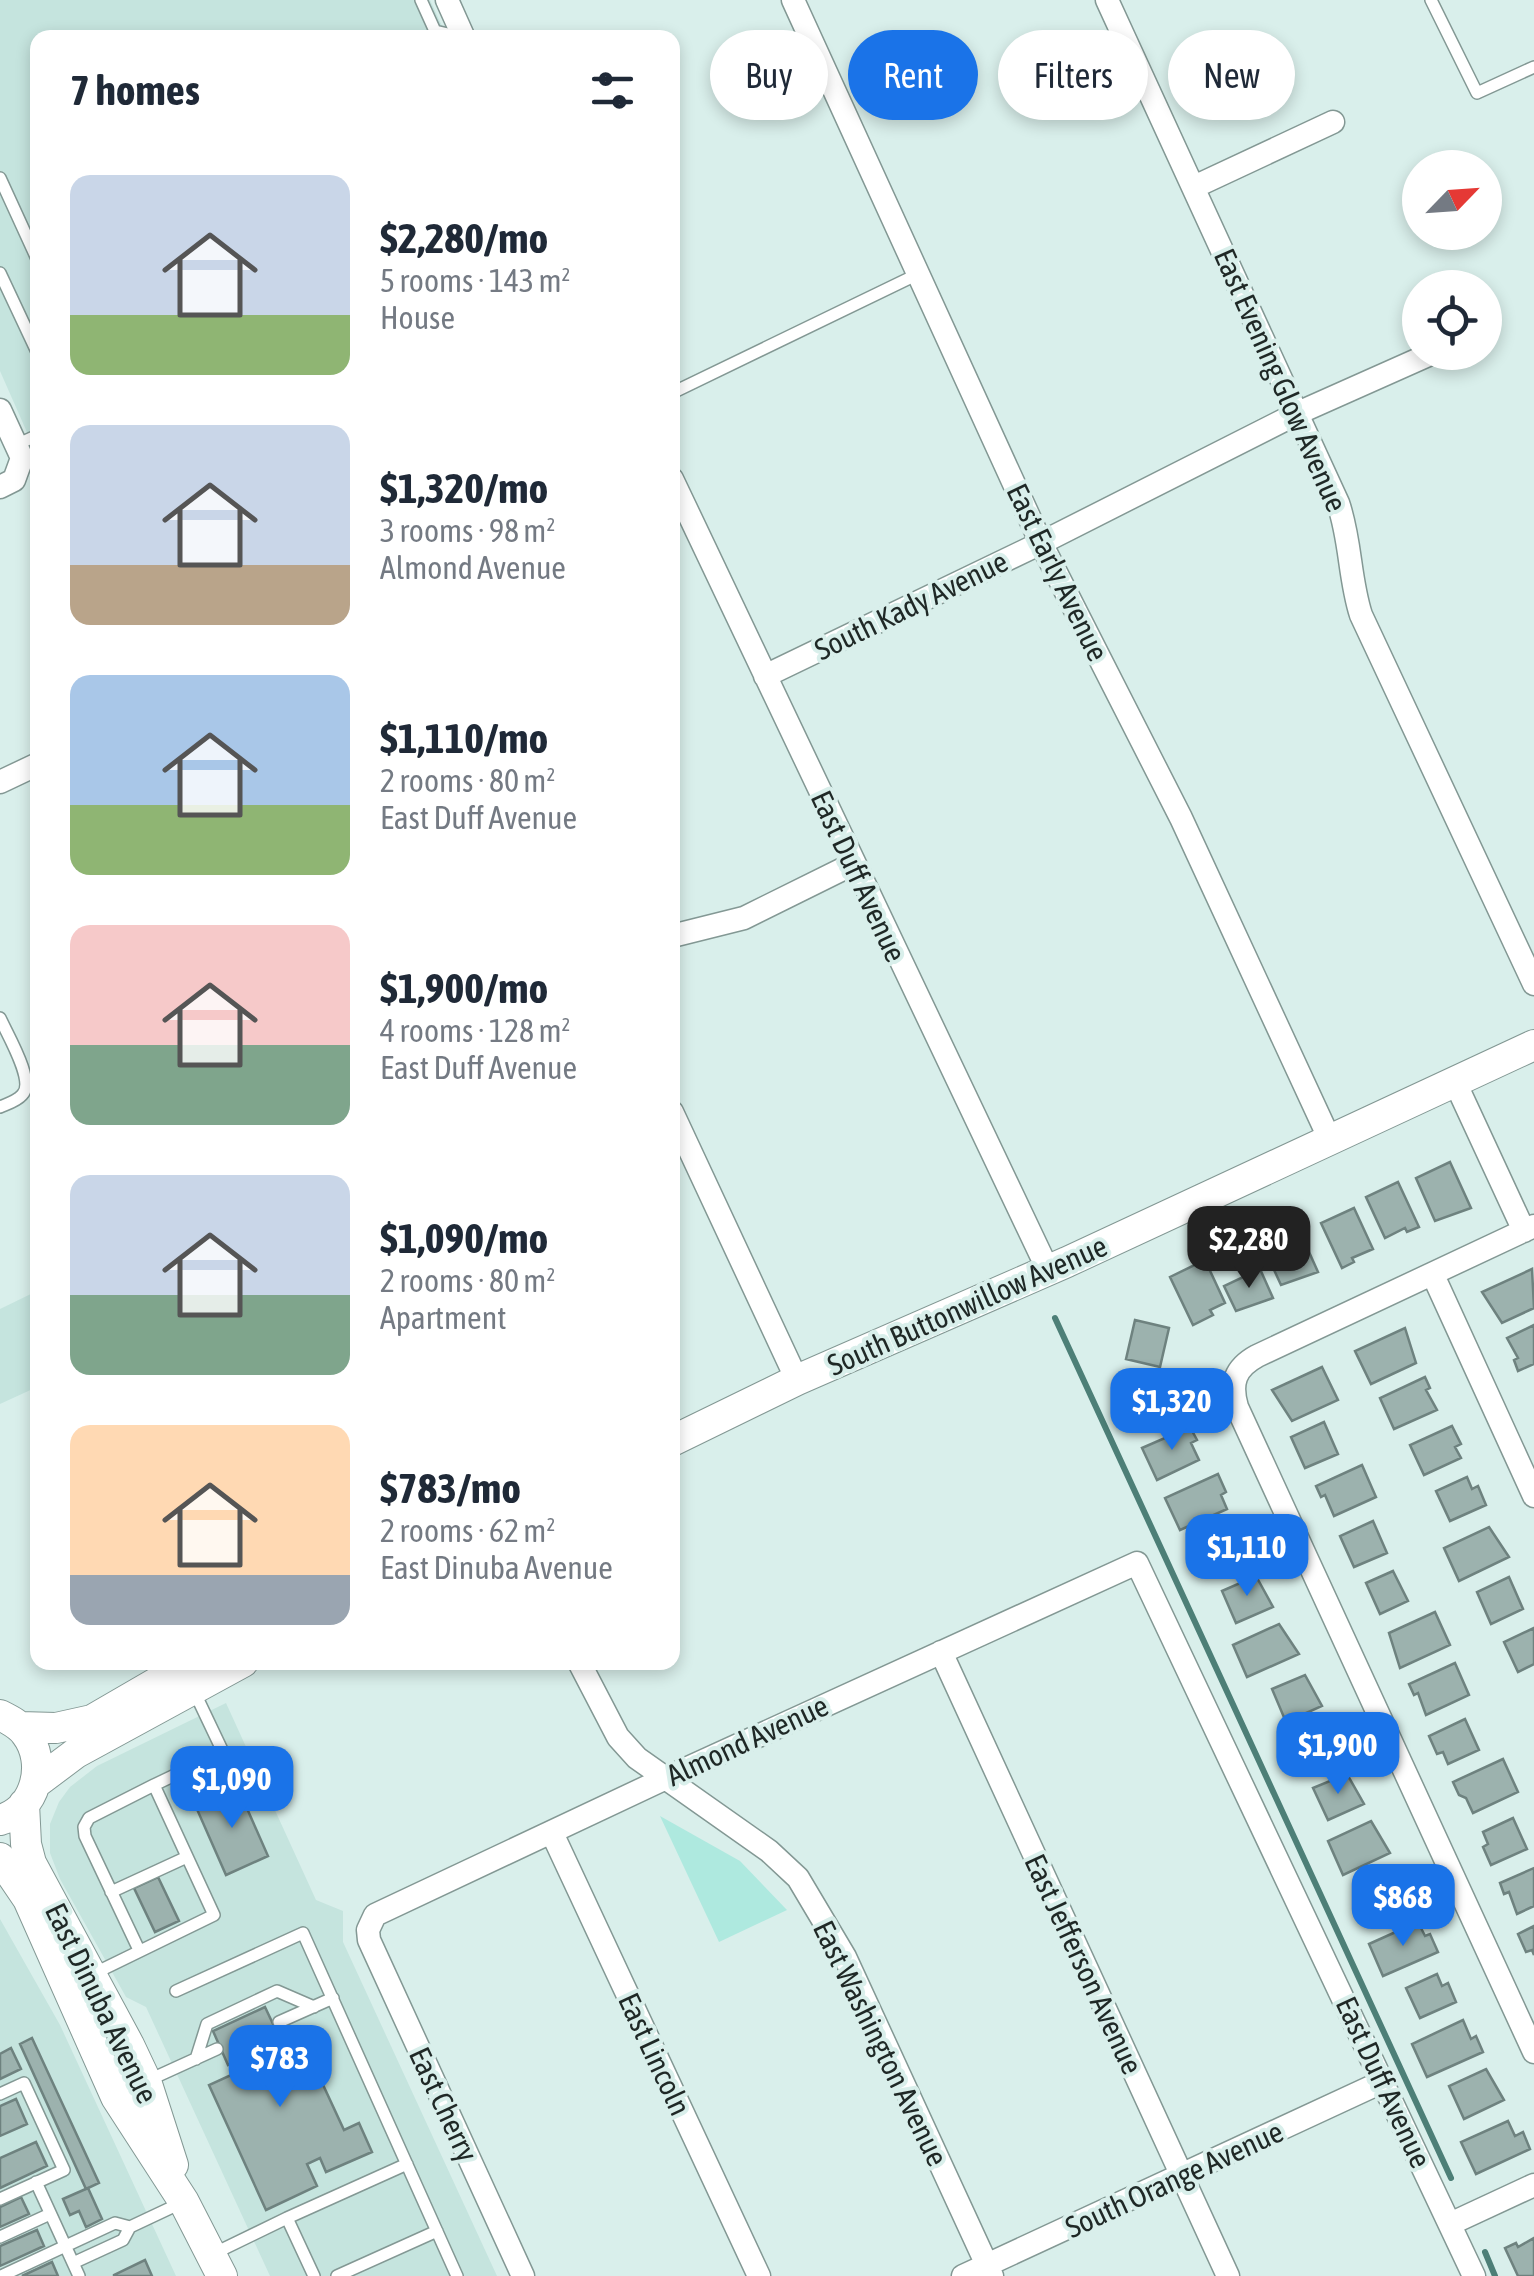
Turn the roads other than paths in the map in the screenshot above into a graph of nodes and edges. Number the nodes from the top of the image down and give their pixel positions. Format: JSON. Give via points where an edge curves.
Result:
{"nodes":[{"id":1,"x":421,"y":0,"type":"edge"},
{"id":2,"x":447,"y":0,"type":"edge"},
{"id":3,"x":792,"y":0,"type":"edge"},
{"id":4,"x":1107,"y":0,"type":"edge"},
{"id":5,"x":1432,"y":0,"type":"edge"},
{"id":6,"x":434,"y":30,"type":"edge"},
{"id":7,"x":460,"y":30,"type":"edge"},
{"id":8,"x":1534,"y":67,"type":"edge"},
{"id":9,"x":1333,"y":122,"type":"dead end"},
{"id":10,"x":0,"y":178,"type":"edge"},
{"id":11,"x":1194,"y":187,"type":"junction"},
{"id":12,"x":30,"y":243,"type":"edge"},
{"id":13,"x":0,"y":273,"type":"edge"},
{"id":14,"x":918,"y":274,"type":"junction"},
{"id":15,"x":4,"y":292,"type":"edge"},
{"id":16,"x":30,"y":339,"type":"edge"},
{"id":17,"x":1402,"y":367,"type":"edge"},
{"id":18,"x":680,"y":388,"type":"edge"},
{"id":19,"x":0,"y":410,"type":"edge"},
{"id":20,"x":1298,"y":413,"type":"junction"},
{"id":21,"x":25,"y":446,"type":"edge"},
{"id":22,"x":0,"y":487,"type":"edge"},
{"id":23,"x":680,"y":496,"type":"edge"},
{"id":24,"x":1041,"y":543,"type":"junction"},
{"id":25,"x":765,"y":676,"type":"junction"},
{"id":26,"x":30,"y":775,"type":"edge"},
{"id":27,"x":0,"y":782,"type":"edge"},
{"id":28,"x":853,"y":864,"type":"junction"},
{"id":29,"x":680,"y":934,"type":"edge"},
{"id":30,"x":1534,"y":984,"type":"edge"},
{"id":31,"x":0,"y":1018,"type":"edge"},
{"id":32,"x":1534,"y":1045,"type":"edge"},
{"id":33,"x":1455,"y":1082,"type":"junction"},
{"id":34,"x":0,"y":1107,"type":"edge"},
{"id":35,"x":680,"y":1129,"type":"edge"},
{"id":36,"x":1330,"y":1140,"type":"junction"},
{"id":37,"x":1529,"y":1229,"type":"edge"},
{"id":38,"x":1048,"y":1270,"type":"junction"},
{"id":39,"x":1433,"y":1274,"type":"junction"},
{"id":40,"x":797,"y":1380,"type":"junction"},
{"id":41,"x":680,"y":1437,"type":"edge"},
{"id":42,"x":1534,"y":1496,"type":"edge"},
{"id":43,"x":1137,"y":1562,"type":"joint"},
{"id":44,"x":941,"y":1652,"type":"junction"},
{"id":45,"x":583,"y":1670,"type":"edge"},
{"id":46,"x":192,"y":1675,"type":"edge"},
{"id":47,"x":10,"y":1721,"type":"edge"},
{"id":48,"x":666,"y":1778,"type":"junction"},
{"id":49,"x":154,"y":1785,"type":"junction"},
{"id":50,"x":20,"y":1802,"type":"edge"},
{"id":51,"x":552,"y":1833,"type":"junction"},
{"id":52,"x":187,"y":1857,"type":"junction"},
{"id":53,"x":0,"y":1858,"type":"edge"},
{"id":54,"x":112,"y":1892,"type":"junction"},
{"id":55,"x":368,"y":1930,"type":"joint"},
{"id":56,"x":139,"y":1950,"type":"junction"},
{"id":57,"x":93,"y":1974,"type":"junction"},
{"id":58,"x":176,"y":1991,"type":"dead end"},
{"id":59,"x":333,"y":1998,"type":"junction"},
{"id":60,"x":314,"y":2006,"type":"junction"},
{"id":61,"x":280,"y":2022,"type":"dead end"},
{"id":62,"x":218,"y":2049,"type":"dead end"},
{"id":63,"x":1534,"y":2052,"type":"edge"},
{"id":64,"x":196,"y":2059,"type":"junction"},
{"id":65,"x":1384,"y":2081,"type":"junction"},
{"id":66,"x":146,"y":2082,"type":"junction"},
{"id":67,"x":0,"y":2094,"type":"edge"},
{"id":68,"x":407,"y":2164,"type":"junction"},
{"id":69,"x":1181,"y":2174,"type":"junction"},
{"id":70,"x":36,"y":2182,"type":"junction"},
{"id":71,"x":1534,"y":2185,"type":"edge"},
{"id":72,"x":0,"y":2199,"type":"edge"},
{"id":73,"x":184,"y":2202,"type":"junction"},
{"id":74,"x":50,"y":2214,"type":"junction"},
{"id":75,"x":287,"y":2218,"type":"junction"},
{"id":76,"x":1450,"y":2224,"type":"junction"},
{"id":77,"x":130,"y":2227,"type":"junction"},
{"id":78,"x":438,"y":2232,"type":"junction"},
{"id":79,"x":0,"y":2237,"type":"edge"},
{"id":80,"x":65,"y":2246,"type":"junction"},
{"id":81,"x":217,"y":2265,"type":"edge"},
{"id":82,"x":76,"y":2270,"type":"edge"},
{"id":83,"x":990,"y":2271,"type":"edge"},
{"id":84,"x":1,"y":2276,"type":"edge"},
{"id":85,"x":314,"y":2276,"type":"edge"},
{"id":86,"x":336,"y":2276,"type":"edge"},
{"id":87,"x":458,"y":2276,"type":"edge"},
{"id":88,"x":523,"y":2276,"type":"edge"},
{"id":89,"x":759,"y":2276,"type":"edge"},
{"id":90,"x":963,"y":2276,"type":"edge"},
{"id":91,"x":1228,"y":2276,"type":"edge"},
{"id":92,"x":1474,"y":2276,"type":"edge"}],
"edges":[{"from":1,"to":6,"type":"lane"},
{"from":2,"to":7,"type":"street"},
{"from":3,"to":14,"type":"street","name":"East Early Avenue"},
{"from":4,"to":11,"type":"street","name":"East Evening Glow Avenue"},
{"from":5,"to":8,"type":"lane","via":[[1476,94]]},
{"from":9,"to":11,"type":"street"},
{"from":10,"to":12,"type":"lane"},
{"from":11,"to":20,"type":"street","name":"East Evening Glow Avenue"},
{"from":13,"to":15,"type":"lane"},
{"from":14,"to":18,"type":"lane"},
{"from":14,"to":24,"type":"street","name":"East Early Avenue"},
{"from":15,"to":16,"type":"lane"},
{"from":17,"to":20,"type":"street","name":"South Kady Avenue"},
{"from":19,"to":21,"type":"street"},
{"from":20,"to":24,"type":"street","name":"South Kady Avenue"},
{"from":20,"to":30,"type":"street","name":"East Evening Glow Avenue","via":[[1344,520],[1361,615]]},
{"from":21,"to":22,"type":"street","via":[[14,480]]},
{"from":23,"to":25,"type":"street","name":"East Duff Avenue"},
{"from":24,"to":25,"type":"street","name":"South Kady Avenue"},
{"from":24,"to":36,"type":"street","name":"East Early Avenue","via":[[1181,818]]},
{"from":25,"to":28,"type":"street","name":"East Duff Avenue"},
{"from":26,"to":27,"type":"street"},
{"from":28,"to":29,"type":"street","via":[[744,918]]},
{"from":28,"to":38,"type":"street","name":"East Duff Avenue"},
{"from":31,"to":34,"type":"lane","via":[[27,1077],[21,1097]]},
{"from":32,"to":33,"type":"street","name":"South Buttonwillow Avenue"},
{"from":33,"to":36,"type":"street","name":"South Buttonwillow Avenue"},
{"from":33,"to":37,"type":"street"},
{"from":35,"to":40,"type":"street"},
{"from":36,"to":38,"type":"street","name":"South Buttonwillow Avenue"},
{"from":37,"to":39,"type":"street"},
{"from":38,"to":40,"type":"street","name":"South Buttonwillow Avenue"},
{"from":39,"to":42,"type":"street"},
{"from":39,"to":63,"type":"street","via":[[1244,1362],[1234,1395]]},
{"from":40,"to":41,"type":"street","name":"South Buttonwillow Avenue"},
{"from":43,"to":44,"type":"street","name":"Almond Avenue"},
{"from":43,"to":65,"type":"street","name":"East Duff Avenue"},
{"from":44,"to":48,"type":"street","name":"Almond Avenue"},
{"from":44,"to":69,"type":"street","name":"East Jefferson Avenue"},
{"from":45,"to":48,"type":"street","name":"East Washington Avenue","via":[[618,1737]]},
{"from":46,"to":47,"type":"street","via":[[92,1720],[56,1728]]},
{"from":46,"to":49,"type":"lane","via":[[223,1752]]},
{"from":46,"to":50,"type":"street","via":[[76,1753]]},
{"from":47,"to":50,"type":"street","name":"East Dinuba Avenue","via":[[35,1749]]},
{"from":48,"to":51,"type":"street","name":"Almond Avenue"},
{"from":48,"to":83,"type":"street","name":"East Washington Avenue","via":[[798,1878],[846,1957]]},
{"from":49,"to":52,"type":"lane"},
{"from":49,"to":54,"type":"lane","via":[[90,1818],[84,1828]]},
{"from":50,"to":57,"type":"street","name":"East Dinuba Avenue","via":[[31,1862]]},
{"from":51,"to":55,"type":"street","name":"Almond Avenue","via":[[384,1910]]},
{"from":51,"to":89,"type":"street","name":"East Lincoln"},
{"from":52,"to":54,"type":"lane"},
{"from":52,"to":56,"type":"lane","via":[[214,1915]]},
{"from":53,"to":73,"type":"street","name":"East Dinuba Avenue","via":[[28,1899],[116,2097]]},
{"from":54,"to":56,"type":"lane"},
{"from":55,"to":88,"type":"street","name":"East Cherry"},
{"from":56,"to":57,"type":"lane"},
{"from":57,"to":66,"type":"street","name":"East Dinuba Avenue"},
{"from":58,"to":59,"type":"lane","via":[[302,1933]]},
{"from":59,"to":60,"type":"lane"},
{"from":59,"to":68,"type":"lane"},
{"from":60,"to":61,"type":"lane"},
{"from":60,"to":64,"type":"lane","via":[[277,1991],[207,2024]]},
{"from":62,"to":64,"type":"lane"},
{"from":64,"to":66,"type":"lane"},
{"from":65,"to":69,"type":"street","name":"South Orange Avenue"},
{"from":65,"to":76,"type":"street","name":"East Duff Avenue"},
{"from":66,"to":73,"type":"street","name":"East Dinuba Avenue"},
{"from":67,"to":70,"type":"lane","via":[[24,2083],[64,2170]]},
{"from":68,"to":75,"type":"lane"},
{"from":68,"to":78,"type":"lane"},
{"from":69,"to":83,"type":"street","name":"South Orange Avenue"},
{"from":69,"to":91,"type":"street","name":"East Jefferson Avenue"},
{"from":70,"to":72,"type":"lane"},
{"from":70,"to":74,"type":"lane"},
{"from":71,"to":76,"type":"street"},
{"from":73,"to":77,"type":"lane"},
{"from":73,"to":81,"type":"street","name":"East Dinuba Avenue"},
{"from":74,"to":79,"type":"lane"},
{"from":74,"to":80,"type":"lane"},
{"from":75,"to":81,"type":"lane"},
{"from":75,"to":85,"type":"lane"},
{"from":76,"to":92,"type":"street","name":"East Duff Avenue"},
{"from":77,"to":80,"type":"lane","via":[[115,2223]]},
{"from":77,"to":82,"type":"lane","via":[[123,2240]]},
{"from":78,"to":86,"type":"lane"},
{"from":78,"to":87,"type":"lane"},
{"from":80,"to":82,"type":"lane"},
{"from":80,"to":84,"type":"lane"},
{"from":83,"to":90,"type":"street","name":"South Orange Avenue"}]}
